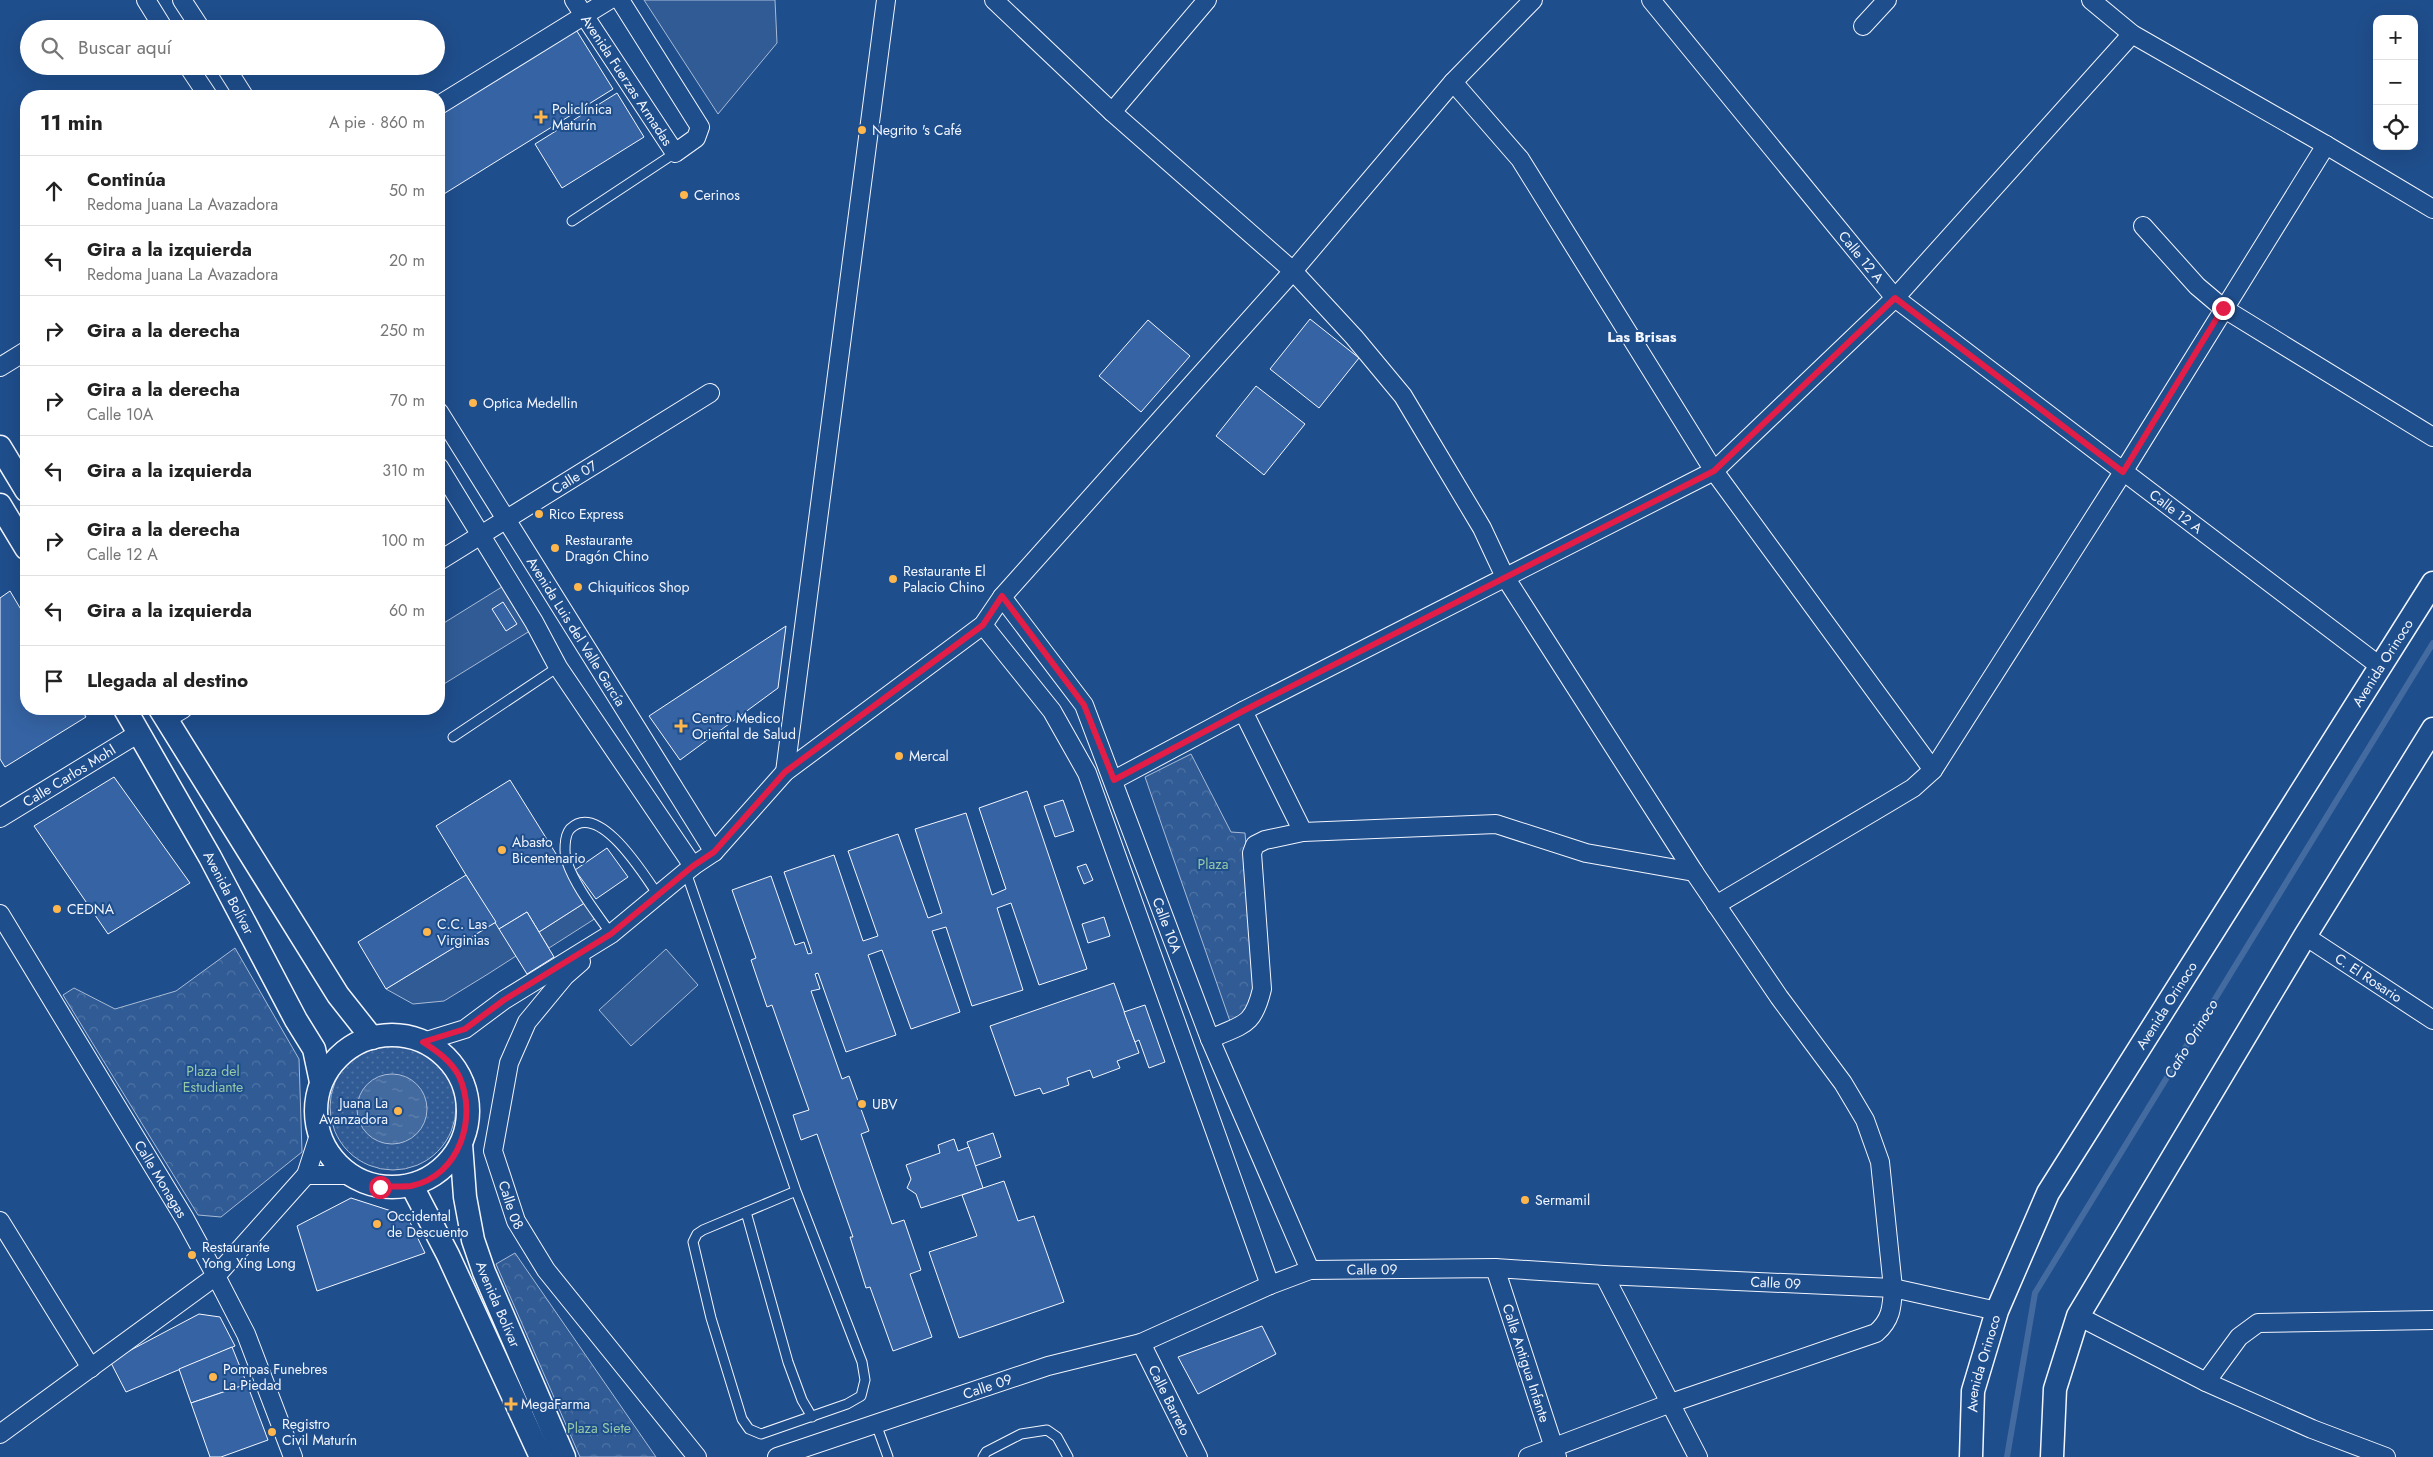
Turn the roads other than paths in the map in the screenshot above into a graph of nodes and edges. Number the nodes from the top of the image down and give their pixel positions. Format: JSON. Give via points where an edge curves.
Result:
{"nodes":[{"id":1,"x":146,"y":0,"type":"edge"},
{"id":2,"x":182,"y":0,"type":"edge"},
{"id":3,"x":574,"y":0,"type":"edge"},
{"id":4,"x":609,"y":0,"type":"edge"},
{"id":5,"x":620,"y":0,"type":"edge"},
{"id":6,"x":886,"y":0,"type":"edge"},
{"id":7,"x":1207,"y":0,"type":"edge"},
{"id":8,"x":1533,"y":0,"type":"edge"},
{"id":9,"x":1651,"y":0,"type":"edge"},
{"id":10,"x":1887,"y":0,"type":"edge"},
{"id":11,"x":2091,"y":0,"type":"edge"},
{"id":12,"x":1001,"y":3,"type":"edge"},
{"id":13,"x":584,"y":16,"type":"junction"},
{"id":14,"x":158,"y":20,"type":"edge"},
{"id":15,"x":194,"y":20,"type":"edge"},
{"id":16,"x":1864,"y":26,"type":"dead end"},
{"id":17,"x":2132,"y":34,"type":"junction"},
{"id":18,"x":194,"y":75,"type":"edge"},
{"id":19,"x":230,"y":75,"type":"edge"},
{"id":20,"x":1453,"y":82,"type":"junction"},
{"id":21,"x":204,"y":90,"type":"edge"},
{"id":22,"x":240,"y":90,"type":"edge"},
{"id":23,"x":445,"y":101,"type":"edge"},
{"id":24,"x":1112,"y":112,"type":"junction"},
{"id":25,"x":2326,"y":145,"type":"junction"},
{"id":26,"x":675,"y":153,"type":"junction"},
{"id":27,"x":2433,"y":209,"type":"edge"},
{"id":28,"x":572,"y":220,"type":"dead end"},
{"id":29,"x":2143,"y":226,"type":"dead end"},
{"id":30,"x":1293,"y":272,"type":"junction"},
{"id":31,"x":1895,"y":298,"type":"junction"},
{"id":32,"x":2223,"y":308,"type":"junction"},
{"id":33,"x":20,"y":355,"type":"edge"},
{"id":34,"x":0,"y":367,"type":"edge"},
{"id":35,"x":710,"y":393,"type":"dead end"},
{"id":36,"x":445,"y":422,"type":"edge"},
{"id":37,"x":2433,"y":437,"type":"edge"},
{"id":38,"x":0,"y":447,"type":"edge"},
{"id":39,"x":1714,"y":471,"type":"junction"},
{"id":40,"x":2123,"y":472,"type":"junction"},
{"id":41,"x":445,"y":477,"type":"edge"},
{"id":42,"x":20,"y":480,"type":"edge"},
{"id":43,"x":0,"y":505,"type":"edge"},
{"id":44,"x":505,"y":521,"type":"junction"},
{"id":45,"x":482,"y":536,"type":"junction"},
{"id":46,"x":20,"y":538,"type":"edge"},
{"id":47,"x":445,"y":558,"type":"edge"},
{"id":48,"x":1505,"y":577,"type":"junction"},
{"id":49,"x":2433,"y":582,"type":"edge"},
{"id":50,"x":1002,"y":596,"type":"junction"},
{"id":51,"x":983,"y":625,"type":"junction"},
{"id":52,"x":2381,"y":666,"type":"junction"},
{"id":53,"x":558,"y":667,"type":"junction"},
{"id":54,"x":1243,"y":711,"type":"junction"},
{"id":55,"x":129,"y":715,"type":"edge"},
{"id":56,"x":172,"y":715,"type":"edge"},
{"id":57,"x":2433,"y":729,"type":"edge"},
{"id":58,"x":140,"y":733,"type":"junction"},
{"id":59,"x":453,"y":737,"type":"dead end"},
{"id":60,"x":1933,"y":770,"type":"junction"},
{"id":61,"x":785,"y":772,"type":"junction"},
{"id":62,"x":1114,"y":780,"type":"junction"},
{"id":63,"x":0,"y":818,"type":"edge"},
{"id":64,"x":1304,"y":832,"type":"junction"},
{"id":65,"x":714,"y":852,"type":"junction"},
{"id":66,"x":689,"y":869,"type":"junction"},
{"id":67,"x":1694,"y":872,"type":"junction"},
{"id":68,"x":658,"y":895,"type":"junction"},
{"id":69,"x":1716,"y":906,"type":"junction"},
{"id":70,"x":0,"y":914,"type":"edge"},
{"id":71,"x":611,"y":934,"type":"junction"},
{"id":72,"x":2305,"y":936,"type":"junction"},
{"id":73,"x":2433,"y":1020,"type":"edge"},
{"id":74,"x":372,"y":1038,"type":"junction"},
{"id":75,"x":1210,"y":1039,"type":"junction"},
{"id":76,"x":423,"y":1042,"type":"junction"},
{"id":77,"x":321,"y":1082,"type":"junction"},
{"id":78,"x":320,"y":1135,"type":"junction"},
{"id":79,"x":461,"y":1144,"type":"junction"},
{"id":80,"x":306,"y":1175,"type":"junction"},
{"id":81,"x":351,"y":1175,"type":"junction"},
{"id":82,"x":412,"y":1186,"type":"junction"},
{"id":83,"x":796,"y":1191,"type":"junction"},
{"id":84,"x":746,"y":1212,"type":"junction"},
{"id":85,"x":0,"y":1221,"type":"edge"},
{"id":86,"x":1495,"y":1268,"type":"junction"},
{"id":87,"x":1310,"y":1270,"type":"junction"},
{"id":88,"x":1604,"y":1275,"type":"junction"},
{"id":89,"x":216,"y":1276,"type":"junction"},
{"id":90,"x":1270,"y":1285,"type":"junction"},
{"id":91,"x":1893,"y":1288,"type":"junction"},
{"id":92,"x":1997,"y":1311,"type":"junction"},
{"id":93,"x":2078,"y":1316,"type":"junction"},
{"id":94,"x":2433,"y":1320,"type":"edge"},
{"id":95,"x":1141,"y":1343,"type":"junction"},
{"id":96,"x":91,"y":1368,"type":"junction"},
{"id":97,"x":2206,"y":1382,"type":"junction"},
{"id":98,"x":1671,"y":1403,"type":"junction"},
{"id":99,"x":812,"y":1417,"type":"junction"},
{"id":100,"x":876,"y":1424,"type":"junction"},
{"id":101,"x":0,"y":1434,"type":"edge"},
{"id":102,"x":1556,"y":1452,"type":"edge"},
{"id":103,"x":293,"y":1457,"type":"edge"},
{"id":104,"x":541,"y":1457,"type":"edge"},
{"id":105,"x":564,"y":1457,"type":"edge"},
{"id":106,"x":697,"y":1457,"type":"edge"},
{"id":107,"x":777,"y":1457,"type":"edge"},
{"id":108,"x":888,"y":1457,"type":"edge"},
{"id":109,"x":983,"y":1457,"type":"edge"},
{"id":110,"x":1068,"y":1457,"type":"edge"},
{"id":111,"x":1198,"y":1457,"type":"edge"},
{"id":112,"x":1528,"y":1457,"type":"edge"},
{"id":113,"x":1698,"y":1457,"type":"edge"},
{"id":114,"x":1971,"y":1457,"type":"edge"},
{"id":115,"x":2052,"y":1457,"type":"edge"},
{"id":116,"x":2386,"y":1457,"type":"edge"}],
"edges":[{"from":1,"to":14,"type":"street"},
{"from":2,"to":15,"type":"street"},
{"from":3,"to":13,"type":"street","name":"Avenida Fuerzas Armadas"},
{"from":4,"to":13,"type":"street"},
{"from":5,"to":26,"type":"street","name":"Avenida Fuerzas Armadas","via":[[700,127],[696,138]]},
{"from":6,"to":61,"type":"street"},
{"from":7,"to":24,"type":"street"},
{"from":8,"to":20,"type":"street"},
{"from":9,"to":31,"type":"street","name":"Calle 12 A"},
{"from":10,"to":16,"type":"street"},
{"from":11,"to":17,"type":"street"},
{"from":12,"to":24,"type":"street"},
{"from":13,"to":23,"type":"street"},
{"from":13,"to":26,"type":"street","name":"Avenida Fuerzas Armadas"},
{"from":17,"to":25,"type":"street"},
{"from":17,"to":31,"type":"street"},
{"from":18,"to":21,"type":"street"},
{"from":19,"to":22,"type":"street"},
{"from":20,"to":30,"type":"street"},
{"from":20,"to":39,"type":"street","via":[[1520,159]]},
{"from":24,"to":30,"type":"street"},
{"from":25,"to":27,"type":"street"},
{"from":25,"to":32,"type":"street"},
{"from":26,"to":28,"type":"lane"},
{"from":29,"to":32,"type":"street","via":[[2197,286]]},
{"from":30,"to":48,"type":"street","via":[[1403,396],[1482,528]]},
{"from":30,"to":50,"type":"street"},
{"from":31,"to":39,"type":"street"},
{"from":31,"to":40,"type":"street","name":"Calle 12 A"},
{"from":32,"to":37,"type":"street"},
{"from":32,"to":40,"type":"street"},
{"from":33,"to":34,"type":"street"},
{"from":35,"to":44,"type":"street","name":"Calle 07"},
{"from":36,"to":44,"type":"street","name":"Avenida Luis del Valle García"},
{"from":38,"to":42,"type":"street"},
{"from":39,"to":48,"type":"street"},
{"from":39,"to":60,"type":"street"},
{"from":40,"to":52,"type":"street","name":"Calle 12 A"},
{"from":40,"to":60,"type":"street"},
{"from":41,"to":45,"type":"street","name":"Avenida Luis del Valle García"},
{"from":43,"to":46,"type":"street"},
{"from":44,"to":45,"type":"street","name":"Calle 07"},
{"from":44,"to":65,"type":"street","name":"Avenida Luis del Valle García"},
{"from":45,"to":47,"type":"street","name":"Calle 07"},
{"from":45,"to":53,"type":"street","name":"Avenida Luis del Valle García"},
{"from":48,"to":54,"type":"street"},
{"from":48,"to":67,"type":"street"},
{"from":49,"to":52,"type":"street","name":"Avenida Orinoco"},
{"from":50,"to":51,"type":"street"},
{"from":50,"to":62,"type":"street","name":"Calle 10A","via":[[1084,705]]},
{"from":51,"to":61,"type":"street"},
{"from":51,"to":90,"type":"street","name":"Calle 10A","via":[[1052,711],[1087,773]]},
{"from":52,"to":92,"type":"street","name":"Avenida Orinoco","via":[[2048,1193]]},
{"from":53,"to":59,"type":"lane"},
{"from":53,"to":66,"type":"street","name":"Avenida Luis del Valle García"},
{"from":54,"to":62,"type":"street"},
{"from":54,"to":64,"type":"street"},
{"from":55,"to":58,"type":"street","name":"Avenida Bolívar"},
{"from":56,"to":74,"type":"street","via":[[338,995]]},
{"from":57,"to":72,"type":"street"},
{"from":58,"to":63,"type":"street","name":"Calle Carlos Mohl"},
{"from":58,"to":77,"type":"street","name":"Avenida Bolívar","via":[[314,1049]]},
{"from":60,"to":69,"type":"street","via":[[1888,804]]},
{"from":61,"to":65,"type":"street"},
{"from":62,"to":75,"type":"street","name":"Calle 10A"},
{"from":64,"to":67,"type":"street","via":[[1496,824],[1586,853]]},
{"from":64,"to":75,"type":"street","via":[[1255,845],[1252,853],[1262,989],[1258,1006],[1248,1022]]},
{"from":65,"to":66,"type":"street"},
{"from":66,"to":68,"type":"street"},
{"from":66,"to":83,"type":"lane"},
{"from":67,"to":69,"type":"street"},
{"from":68,"to":71,"type":"street"},
{"from":68,"to":71,"type":"lane","via":[[617,839],[594,824],[579,823],[569,830],[567,861],[579,887]]},
{"from":69,"to":91,"type":"street","via":[[1843,1083],[1864,1120],[1880,1162]]},
{"from":70,"to":89,"type":"street","name":"Calle Monagas","via":[[185,1219]]},
{"from":71,"to":76,"type":"street","via":[[504,1000],[465,1029]]},
{"from":71,"to":106,"type":"street","name":"Calle 08","via":[[565,976],[527,1022],[508,1063],[492,1152],[516,1221],[546,1270]]},
{"from":72,"to":73,"type":"street","name":"C. El Rosario"},
{"from":72,"to":93,"type":"street"},
{"from":74,"to":76,"type":"street","via":[[398,1035]]},
{"from":74,"to":77,"type":"street","via":[[351,1047],[333,1062]]},
{"from":75,"to":87,"type":"street","name":"Calle 10A"},
{"from":76,"to":79,"type":"street","via":[[443,1055],[458,1074],[467,1097],[468,1121]]},
{"from":77,"to":78,"type":"street","via":[[316,1108]]},
{"from":78,"to":80,"type":"street"},
{"from":78,"to":81,"type":"street","via":[[332,1158]]},
{"from":79,"to":82,"type":"street","via":[[449,1162],[432,1177]]},
{"from":79,"to":105,"type":"street","name":"Avenida Bolívar","via":[[465,1197],[473,1240]]},
{"from":80,"to":81,"type":"street"},
{"from":80,"to":89,"type":"street"},
{"from":81,"to":82,"type":"street","via":[[380,1187]]},
{"from":82,"to":104,"type":"street","name":"Avenida Bolívar","via":[[448,1255]]},
{"from":83,"to":84,"type":"lane"},
{"from":83,"to":99,"type":"lane","via":[[862,1362],[865,1380],[861,1396]]},
{"from":84,"to":99,"type":"lane","via":[[788,1362]]},
{"from":84,"to":99,"type":"lane","via":[[703,1230],[693,1242],[711,1318],[742,1419],[749,1429],[761,1434]]},
{"from":85,"to":96,"type":"street"},
{"from":86,"to":87,"type":"street","name":"Calle 09"},
{"from":86,"to":88,"type":"street","name":"Calle 09"},
{"from":86,"to":102,"type":"street","name":"Calle Antigua Infante"},
{"from":87,"to":90,"type":"street","name":"Calle 09"},
{"from":88,"to":91,"type":"street","name":"Calle 09"},
{"from":88,"to":98,"type":"street"},
{"from":89,"to":96,"type":"street"},
{"from":89,"to":103,"type":"street","name":"Calle Monagas","via":[[246,1334]]},
{"from":90,"to":95,"type":"street","name":"Calle 09"},
{"from":91,"to":92,"type":"street","name":"Calle 09"},
{"from":91,"to":98,"type":"street","via":[[1887,1324],[1876,1333]]},
{"from":92,"to":114,"type":"street","name":"Avenida Orinoco","via":[[1973,1391]]},
{"from":93,"to":97,"type":"street"},
{"from":93,"to":115,"type":"street","via":[[2055,1389]]},
{"from":94,"to":97,"type":"street","via":[[2258,1323],[2239,1337]]},
{"from":95,"to":100,"type":"street","name":"Calle 09","via":[[1048,1366]]},
{"from":95,"to":111,"type":"street","name":"Calle Barreto"},
{"from":96,"to":101,"type":"street"},
{"from":97,"to":116,"type":"street","via":[[2312,1429]]},
{"from":98,"to":102,"type":"street"},
{"from":98,"to":113,"type":"street"},
{"from":100,"to":107,"type":"street","name":"Calle 09"},
{"from":100,"to":108,"type":"lane"},
{"from":102,"to":112,"type":"street"},
{"from":109,"to":110,"type":"lane","via":[[986,1452],[1021,1434],[1047,1430],[1057,1437]]}]}
